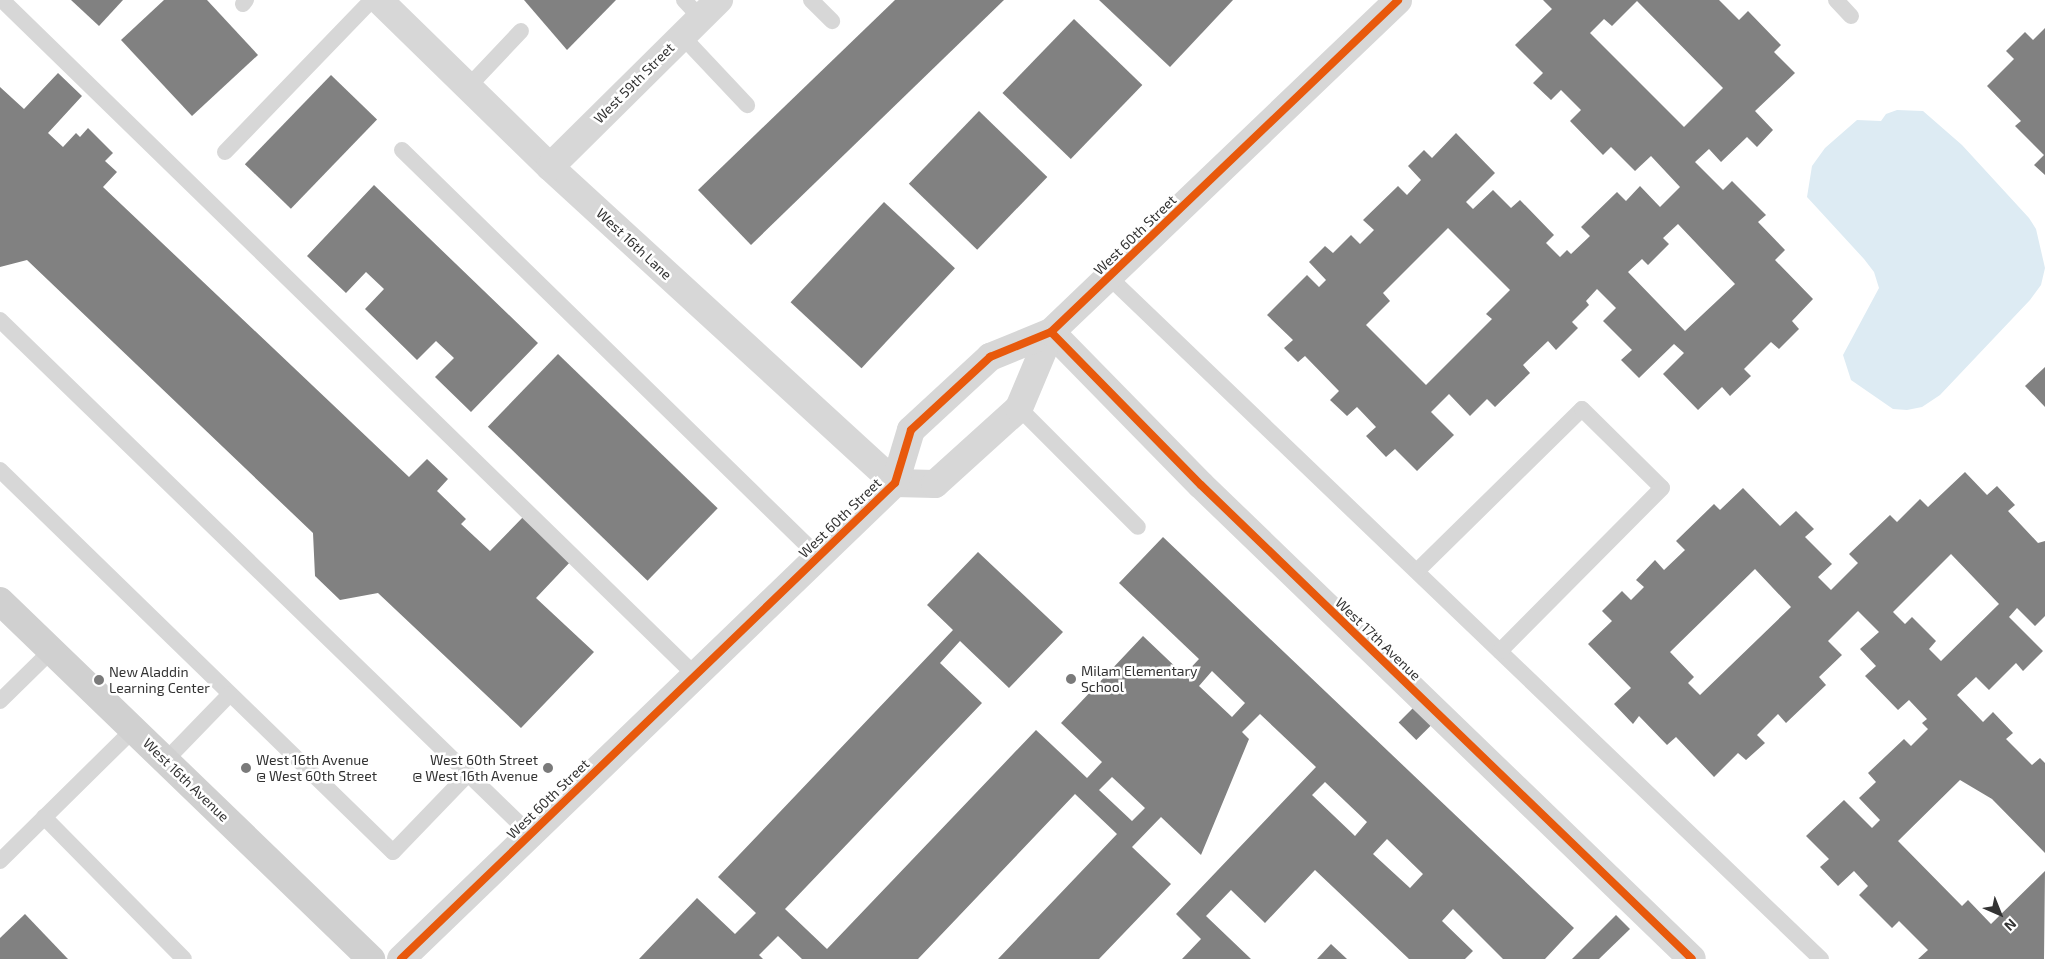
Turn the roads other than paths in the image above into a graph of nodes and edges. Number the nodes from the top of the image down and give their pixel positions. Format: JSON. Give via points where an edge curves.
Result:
{"nodes":[{"id":1,"x":2,"y":0,"type":"edge"},
{"id":2,"x":810,"y":0,"type":"edge"},
{"id":3,"x":1398,"y":0,"type":"edge"},
{"id":4,"x":1836,"y":0,"type":"edge"},
{"id":5,"x":384,"y":2,"type":"edge"},
{"id":6,"x":696,"y":14,"type":"edge"},
{"id":7,"x":1851,"y":16,"type":"dead end"},
{"id":8,"x":832,"y":21,"type":"dead end"},
{"id":9,"x":521,"y":31,"type":"dead end"},
{"id":10,"x":468,"y":87,"type":"junction"},
{"id":11,"x":747,"y":105,"type":"dead end"},
{"id":12,"x":402,"y":150,"type":"dead end"},
{"id":13,"x":225,"y":152,"type":"dead end"},
{"id":14,"x":550,"y":166,"type":"junction"},
{"id":15,"x":1109,"y":277,"type":"junction"},
{"id":16,"x":0,"y":320,"type":"edge"},
{"id":17,"x":1051,"y":332,"type":"junction"},
{"id":18,"x":1019,"y":408,"type":"junction"},
{"id":19,"x":0,"y":470,"type":"edge"},
{"id":20,"x":894,"y":483,"type":"junction"},
{"id":21,"x":1138,"y":527,"type":"dead end"},
{"id":22,"x":818,"y":556,"type":"junction"},
{"id":23,"x":1416,"y":571,"type":"junction"},
{"id":24,"x":0,"y":602,"type":"edge"},
{"id":25,"x":51,"y":651,"type":"junction"},
{"id":26,"x":1500,"y":652,"type":"junction"},
{"id":27,"x":694,"y":674,"type":"junction"},
{"id":28,"x":230,"y":694,"type":"junction"},
{"id":29,"x":0,"y":701,"type":"edge"},
{"id":30,"x":133,"y":730,"type":"junction"},
{"id":31,"x":165,"y":761,"type":"junction"},
{"id":32,"x":468,"y":774,"type":"junction"},
{"id":33,"x":44,"y":817,"type":"junction"},
{"id":34,"x":530,"y":834,"type":"junction"},
{"id":35,"x":0,"y":861,"type":"edge"},
{"id":36,"x":184,"y":959,"type":"edge"},
{"id":37,"x":371,"y":959,"type":"edge"},
{"id":38,"x":401,"y":959,"type":"edge"},
{"id":39,"x":1692,"y":959,"type":"edge"},
{"id":40,"x":1821,"y":959,"type":"edge"}],
"edges":[{"from":1,"to":27,"type":"lane"},
{"from":2,"to":8,"type":"lane"},
{"from":3,"to":15,"type":"street","name":"West 60th Street"},
{"from":4,"to":7,"type":"lane"},
{"from":5,"to":10,"type":"street","name":"West 16th Lane"},
{"from":5,"to":13,"type":"lane"},
{"from":6,"to":11,"type":"lane"},
{"from":6,"to":14,"type":"street","name":"West 59th Street"},
{"from":9,"to":10,"type":"lane"},
{"from":10,"to":14,"type":"street","name":"West 16th Lane"},
{"from":12,"to":22,"type":"lane"},
{"from":14,"to":20,"type":"street","name":"West 16th Lane"},
{"from":15,"to":17,"type":"street","name":"West 60th Street"},
{"from":15,"to":23,"type":"lane"},
{"from":16,"to":32,"type":"lane"},
{"from":17,"to":18,"type":"street","name":"West 60th Street"},
{"from":17,"to":20,"type":"street","name":"West 60th Street","via":[[990,357],[912,430]]},
{"from":17,"to":39,"type":"street","name":"West 17th Avenue","via":[[1201,485]]},
{"from":18,"to":20,"type":"street","name":"West 60th Street","via":[[935,484]]},
{"from":18,"to":21,"type":"lane"},
{"from":19,"to":28,"type":"lane"},
{"from":20,"to":22,"type":"street","name":"West 60th Street"},
{"from":22,"to":27,"type":"street","name":"West 60th Street"},
{"from":23,"to":26,"type":"lane"},
{"from":23,"to":26,"type":"lane","via":[[1582,408],[1662,488]]},
{"from":24,"to":25,"type":"main road","name":"West 16th Avenue"},
{"from":25,"to":29,"type":"lane"},
{"from":25,"to":30,"type":"main road","name":"West 16th Avenue"},
{"from":26,"to":40,"type":"lane"},
{"from":27,"to":34,"type":"street","name":"West 60th Street"},
{"from":28,"to":31,"type":"lane"},
{"from":28,"to":32,"type":"lane","via":[[393,852]]},
{"from":30,"to":31,"type":"main road","name":"West 16th Avenue"},
{"from":30,"to":33,"type":"lane"},
{"from":31,"to":37,"type":"main road","name":"West 16th Avenue"},
{"from":32,"to":34,"type":"lane"},
{"from":33,"to":35,"type":"lane"},
{"from":33,"to":36,"type":"lane"},
{"from":34,"to":38,"type":"street","name":"West 60th Street"}]}
